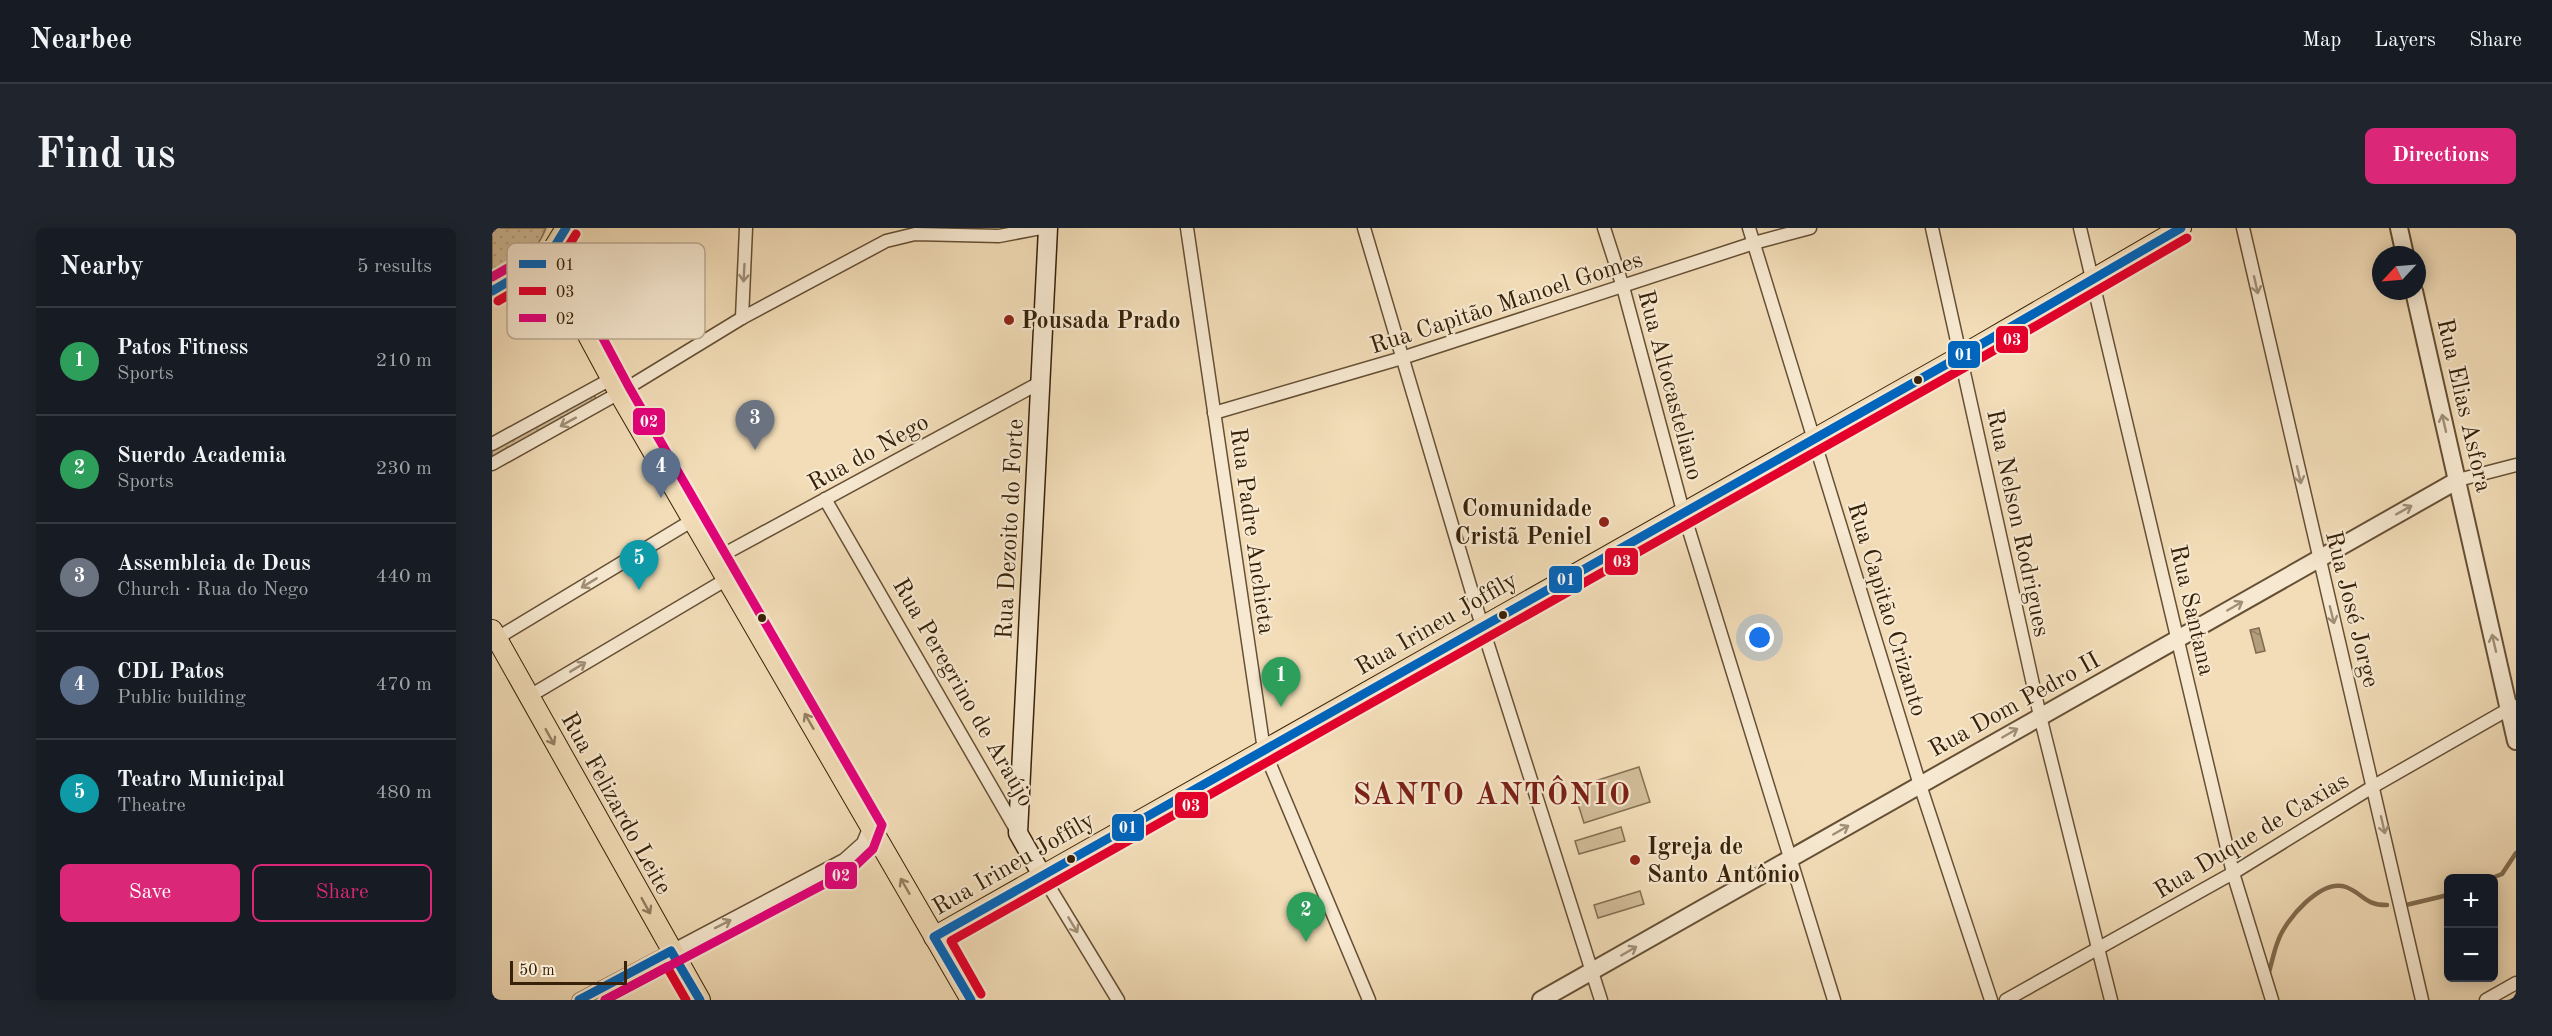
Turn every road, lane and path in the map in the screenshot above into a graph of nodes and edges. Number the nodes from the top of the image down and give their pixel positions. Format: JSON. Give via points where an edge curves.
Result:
{"nodes":[{"id":1,"x":566,"y":228,"type":"edge"},
{"id":2,"x":746,"y":228,"type":"edge"},
{"id":3,"x":1041,"y":228,"type":"edge"},
{"id":4,"x":1048,"y":228,"type":"edge"},
{"id":5,"x":1187,"y":228,"type":"edge"},
{"id":6,"x":1364,"y":228,"type":"edge"},
{"id":7,"x":1604,"y":228,"type":"edge"},
{"id":8,"x":1749,"y":228,"type":"edge"},
{"id":9,"x":1810,"y":228,"type":"edge"},
{"id":10,"x":1932,"y":228,"type":"edge"},
{"id":11,"x":2080,"y":228,"type":"edge"},
{"id":12,"x":2181,"y":228,"type":"edge"},
{"id":13,"x":2243,"y":228,"type":"edge"},
{"id":14,"x":2399,"y":228,"type":"edge"},
{"id":15,"x":915,"y":231,"type":"edge"},
{"id":16,"x":557,"y":243,"type":"edge"},
{"id":17,"x":1754,"y":243,"type":"junction"},
{"id":18,"x":2403,"y":246,"type":"edge"},
{"id":19,"x":2092,"y":278,"type":"junction"},
{"id":20,"x":507,"y":282,"type":"edge"},
{"id":21,"x":1623,"y":287,"type":"junction"},
{"id":22,"x":492,"y":291,"type":"edge"},
{"id":23,"x":2416,"y":300,"type":"edge"},
{"id":24,"x":742,"y":318,"type":"junction"},
{"id":25,"x":705,"y":338,"type":"edge"},
{"id":26,"x":590,"y":339,"type":"edge"},
{"id":27,"x":703,"y":339,"type":"edge"},
{"id":28,"x":1960,"y":356,"type":"junction"},
{"id":29,"x":1402,"y":358,"type":"junction"},
{"id":30,"x":1041,"y":382,"type":"junction"},
{"id":31,"x":615,"y":386,"type":"junction"},
{"id":32,"x":1214,"y":413,"type":"junction"},
{"id":33,"x":1813,"y":438,"type":"junction"},
{"id":34,"x":492,"y":444,"type":"edge"},
{"id":35,"x":492,"y":464,"type":"edge"},
{"id":36,"x":2516,"y":465,"type":"edge"},
{"id":37,"x":2458,"y":480,"type":"junction"},
{"id":38,"x":825,"y":499,"type":"junction"},
{"id":39,"x":1683,"y":511,"type":"junction"},
{"id":40,"x":693,"y":520,"type":"junction"},
{"id":41,"x":2319,"y":558,"type":"junction"},
{"id":42,"x":715,"y":559,"type":"junction"},
{"id":43,"x":727,"y":579,"type":"junction"},
{"id":44,"x":1482,"y":626,"type":"junction"},
{"id":45,"x":494,"y":638,"type":"edge"},
{"id":46,"x":2178,"y":639,"type":"junction"},
{"id":47,"x":528,"y":697,"type":"junction"},
{"id":48,"x":2512,"y":707,"type":"edge"},
{"id":49,"x":2040,"y":716,"type":"junction"},
{"id":50,"x":2516,"y":741,"type":"edge"},
{"id":51,"x":1264,"y":750,"type":"junction"},
{"id":52,"x":1920,"y":785,"type":"junction"},
{"id":53,"x":2374,"y":786,"type":"junction"},
{"id":54,"x":870,"y":826,"type":"junction"},
{"id":55,"x":1018,"y":833,"type":"junction"},
{"id":56,"x":1790,"y":859,"type":"junction"},
{"id":57,"x":2233,"y":873,"type":"junction"},
{"id":58,"x":1042,"y":875,"type":"junction"},
{"id":59,"x":934,"y":937,"type":"junction"},
{"id":60,"x":2097,"y":949,"type":"junction"},
{"id":61,"x":671,"y":951,"type":"junction"},
{"id":62,"x":1592,"y":972,"type":"junction"},
{"id":63,"x":2516,"y":983,"type":"edge"},
{"id":64,"x":579,"y":1000,"type":"edge"},
{"id":65,"x":700,"y":1000,"type":"edge"},
{"id":66,"x":971,"y":1000,"type":"edge"},
{"id":67,"x":1118,"y":1000,"type":"edge"},
{"id":68,"x":1369,"y":1000,"type":"edge"},
{"id":69,"x":1541,"y":1000,"type":"edge"},
{"id":70,"x":1601,"y":1000,"type":"edge"},
{"id":71,"x":1834,"y":1000,"type":"edge"},
{"id":72,"x":1991,"y":1000,"type":"edge"},
{"id":73,"x":2006,"y":1000,"type":"edge"},
{"id":74,"x":2111,"y":1000,"type":"edge"},
{"id":75,"x":2272,"y":1000,"type":"edge"},
{"id":76,"x":2422,"y":1000,"type":"edge"},
{"id":77,"x":2486,"y":1000,"type":"edge"}],
"edges":[{"from":1,"to":16,"type":"main road"},
{"from":2,"to":24,"type":"street","one_way":true},
{"from":3,"to":15,"type":"street","via":[[999,236]]},
{"from":4,"to":30,"type":"main road","name":"Rua Dezoito do Forte"},
{"from":5,"to":32,"type":"street","name":"Rua Padre Anchieta"},
{"from":6,"to":29,"type":"street"},
{"from":7,"to":21,"type":"street","name":"Rua Altocasteliano"},
{"from":8,"to":17,"type":"street","name":"Rua Capitão Crizanto"},
{"from":9,"to":17,"type":"street","name":"Rua Capitão Manoel Gomes"},
{"from":10,"to":28,"type":"street","name":"Rua Nelson Rodrigues"},
{"from":11,"to":19,"type":"street","name":"Rua Santana"},
{"from":12,"to":19,"type":"main road","name":"Rua Irineu Joffily"},
{"from":13,"to":41,"type":"street","name":"Rua José Jorge","one_way":true},
{"from":14,"to":18,"type":"street"},
{"from":15,"to":24,"type":"street","via":[[876,246]]},
{"from":17,"to":21,"type":"street","name":"Rua Capitão Manoel Gomes"},
{"from":17,"to":33,"type":"street","name":"Rua Capitão Crizanto"},
{"from":19,"to":28,"type":"main road","name":"Rua Irineu Joffily"},
{"from":19,"to":46,"type":"street","name":"Rua Santana"},
{"from":20,"to":22,"type":"main road"},
{"from":21,"to":29,"type":"street","name":"Rua Capitão Manoel Gomes"},
{"from":21,"to":39,"type":"street","name":"Rua Altocasteliano"},
{"from":37,"to":23,"type":"street","name":"Rua Elias Asfora","one_way":true},
{"from":24,"to":25,"type":"street"},
{"from":26,"to":31,"type":"main road"},
{"from":27,"to":31,"type":"street"},
{"from":28,"to":33,"type":"main road","name":"Rua Irineu Joffily"},
{"from":28,"to":49,"type":"street","name":"Rua Nelson Rodrigues"},
{"from":29,"to":32,"type":"street","name":"Rua Capitão Manoel Gomes"},
{"from":29,"to":44,"type":"street"},
{"from":30,"to":38,"type":"street","name":"Rua do Nego"},
{"from":30,"to":55,"type":"main road","name":"Rua Dezoito do Forte"},
{"from":31,"to":34,"type":"street"},
{"from":31,"to":35,"type":"street","one_way":true},
{"from":31,"to":40,"type":"main road"},
{"from":32,"to":51,"type":"street","name":"Rua Padre Anchieta"},
{"from":33,"to":39,"type":"main road","name":"Rua Irineu Joffily"},
{"from":33,"to":52,"type":"street","name":"Rua Capitão Crizanto"},
{"from":36,"to":37,"type":"street","name":"Rua Dom Pedro II"},
{"from":41,"to":37,"type":"street","name":"Rua Dom Pedro II","one_way":true},
{"from":48,"to":37,"type":"street","name":"Rua Elias Asfora","one_way":true},
{"from":38,"to":42,"type":"street","name":"Rua do Nego"},
{"from":38,"to":55,"type":"street","name":"Rua Peregrino de Araújo"},
{"from":39,"to":44,"type":"main road","name":"Rua Irineu Joffily"},
{"from":39,"to":56,"type":"street","name":"Rua Altocasteliano"},
{"from":40,"to":42,"type":"main road"},
{"from":40,"to":45,"type":"street","one_way":true},
{"from":46,"to":41,"type":"street","name":"Rua Dom Pedro II","one_way":true},
{"from":41,"to":53,"type":"street","name":"Rua José Jorge","one_way":true},
{"from":42,"to":43,"type":"main road"},
{"from":47,"to":43,"type":"street","one_way":true},
{"from":54,"to":43,"type":"main road","one_way":true},
{"from":44,"to":51,"type":"main road","name":"Rua Irineu Joffily"},
{"from":44,"to":62,"type":"street"},
{"from":45,"to":47,"type":"main road","name":"Rua Felizardo Leite"},
{"from":46,"to":49,"type":"street","name":"Rua Dom Pedro II"},
{"from":46,"to":57,"type":"street","name":"Rua Santana"},
{"from":47,"to":61,"type":"main road","name":"Rua Felizardo Leite","one_way":true},
{"from":48,"to":50,"type":"street","name":"Rua Elias Asfora"},
{"from":48,"to":53,"type":"street","name":"Rua Duque de Caxias"},
{"from":52,"to":49,"type":"street","name":"Rua Dom Pedro II","one_way":true},
{"from":49,"to":60,"type":"street","name":"Rua Nelson Rodrigues"},
{"from":51,"to":58,"type":"main road","name":"Rua Irineu Joffily"},
{"from":51,"to":68,"type":"street","name":"Rua Padre Anchieta"},
{"from":56,"to":52,"type":"street","name":"Rua Dom Pedro II","one_way":true},
{"from":52,"to":72,"type":"street","name":"Rua Capitão Crizanto"},
{"from":53,"to":57,"type":"street","name":"Rua Duque de Caxias"},
{"from":53,"to":76,"type":"street","name":"Rua José Jorge","one_way":true},
{"from":59,"to":54,"type":"main road","one_way":true},
{"from":61,"to":54,"type":"street","one_way":true,"via":[[844,860],[863,843]]},
{"from":55,"to":58,"type":"main road","name":"Rua Peregrino de Araújo"},
{"from":62,"to":56,"type":"street","name":"Rua Dom Pedro II","one_way":true},
{"from":56,"to":71,"type":"street","name":"Rua Altocasteliano"},
{"from":57,"to":60,"type":"street","name":"Rua Duque de Caxias"},
{"from":57,"to":75,"type":"street","name":"Rua Santana"},
{"from":58,"to":59,"type":"main road","name":"Rua Irineu Joffily"},
{"from":58,"to":67,"type":"street","name":"Rua Peregrino de Araújo","one_way":true},
{"from":59,"to":66,"type":"main road"},
{"from":60,"to":73,"type":"street","name":"Rua Duque de Caxias"},
{"from":60,"to":74,"type":"street","name":"Rua Nelson Rodrigues"},
{"from":61,"to":64,"type":"street"},
{"from":61,"to":65,"type":"main road","name":"Rua Felizardo Leite"},
{"from":62,"to":69,"type":"street","name":"Rua Dom Pedro II"},
{"from":62,"to":70,"type":"street"},
{"from":63,"to":77,"type":"street"}]}
